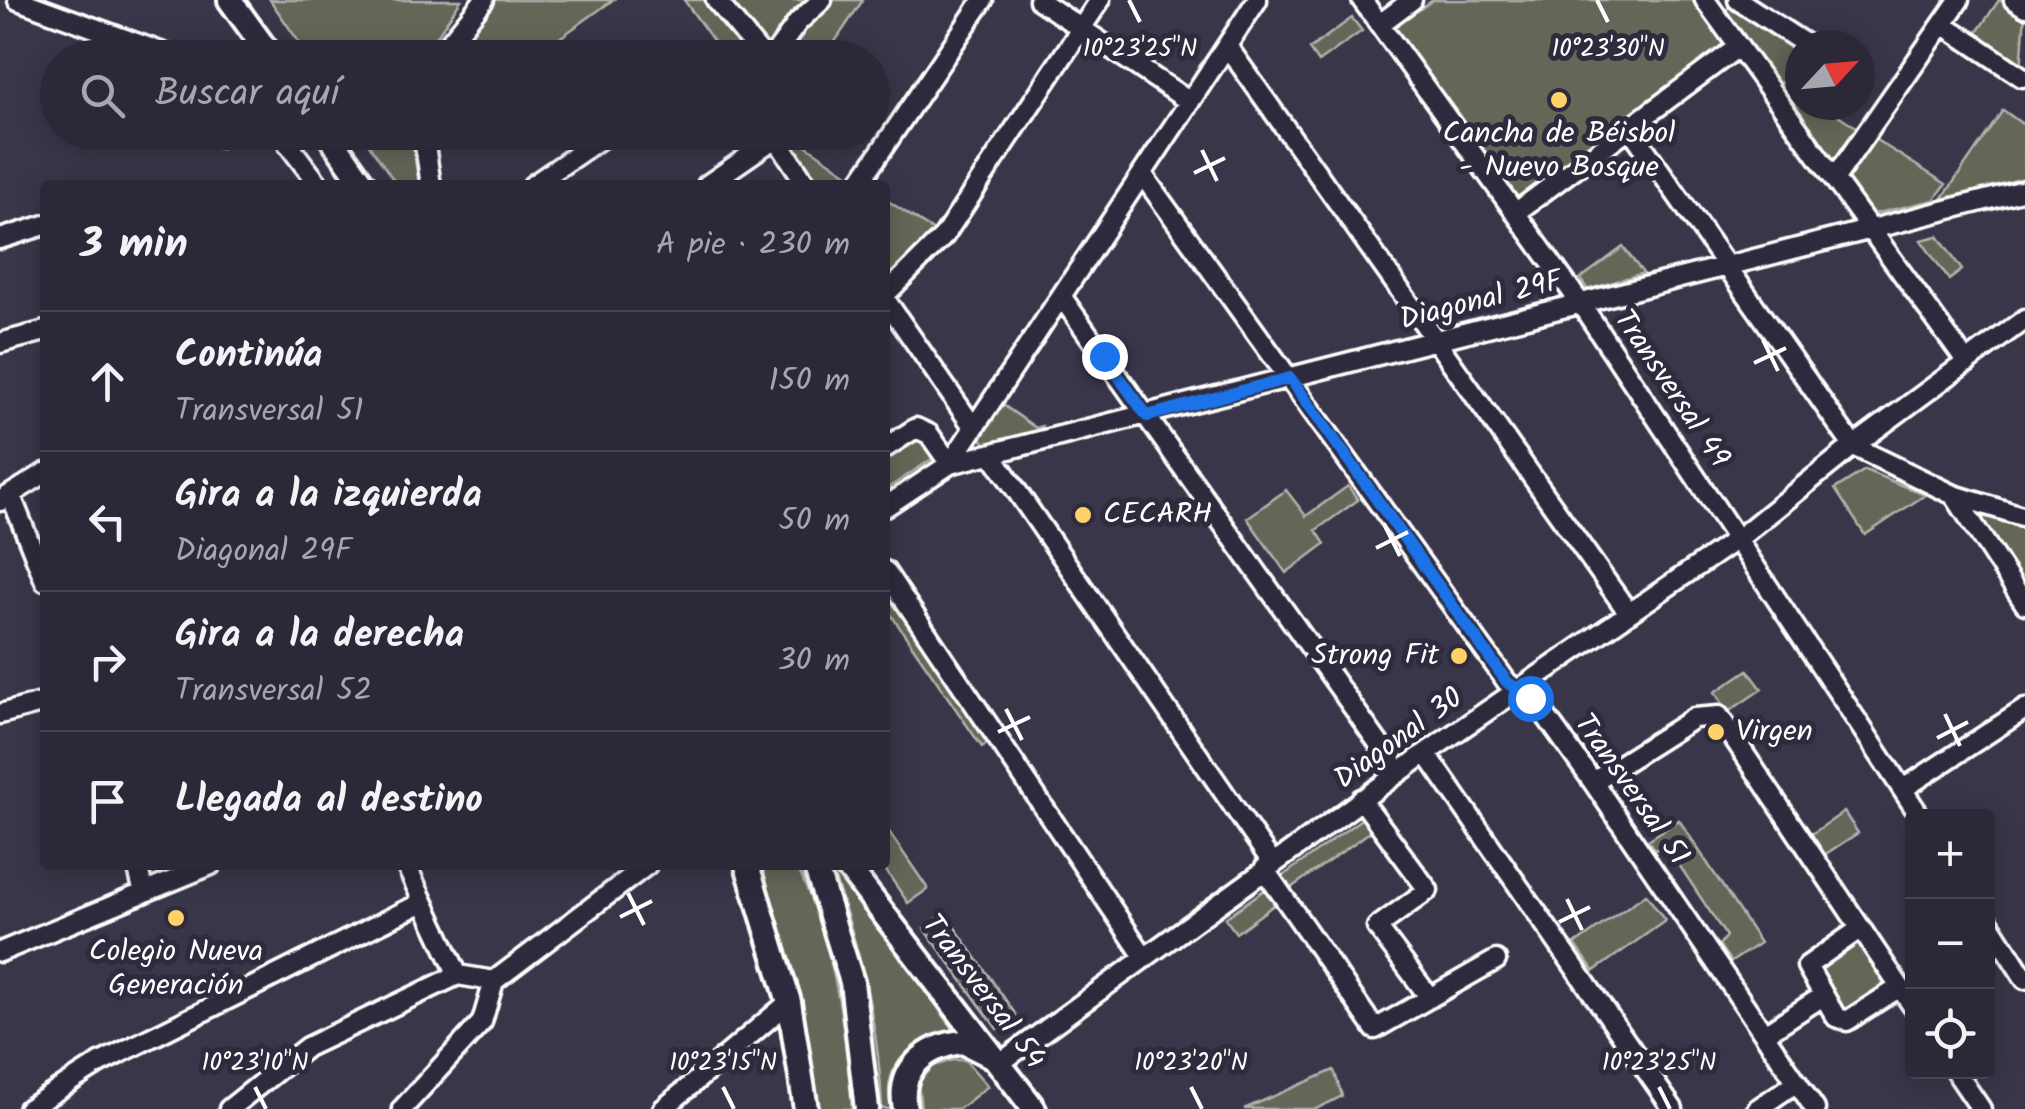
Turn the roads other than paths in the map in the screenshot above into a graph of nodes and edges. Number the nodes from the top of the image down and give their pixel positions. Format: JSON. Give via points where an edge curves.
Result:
{"nodes":[{"id":1,"x":230,"y":0,"type":"edge"},
{"id":2,"x":484,"y":0,"type":"edge"},
{"id":3,"x":716,"y":0,"type":"edge"},
{"id":4,"x":822,"y":0,"type":"edge"},
{"id":5,"x":983,"y":0,"type":"edge"},
{"id":6,"x":1038,"y":0,"type":"edge"},
{"id":7,"x":1100,"y":0,"type":"edge"},
{"id":8,"x":1257,"y":0,"type":"edge"},
{"id":9,"x":1362,"y":0,"type":"edge"},
{"id":10,"x":1412,"y":0,"type":"edge"},
{"id":11,"x":1738,"y":0,"type":"edge"},
{"id":12,"x":1959,"y":0,"type":"edge"},
{"id":13,"x":2014,"y":0,"type":"edge"},
{"id":14,"x":20,"y":1,"type":"edge"},
{"id":15,"x":1715,"y":5,"type":"edge"},
{"id":16,"x":0,"y":7,"type":"edge"},
{"id":17,"x":2025,"y":7,"type":"edge"},
{"id":18,"x":1380,"y":24,"type":"junction"},
{"id":19,"x":1942,"y":24,"type":"junction"},
{"id":20,"x":1081,"y":29,"type":"junction"},
{"id":21,"x":1785,"y":31,"type":"edge"},
{"id":22,"x":127,"y":40,"type":"edge"},
{"id":23,"x":259,"y":40,"type":"edge"},
{"id":24,"x":452,"y":40,"type":"edge"},
{"id":25,"x":749,"y":40,"type":"edge"},
{"id":26,"x":785,"y":40,"type":"edge"},
{"id":27,"x":1227,"y":46,"type":"junction"},
{"id":28,"x":1738,"y":47,"type":"junction"},
{"id":29,"x":2022,"y":77,"type":"dead end"},
{"id":30,"x":1190,"y":102,"type":"junction"},
{"id":31,"x":1630,"y":128,"type":"junction"},
{"id":32,"x":890,"y":138,"type":"edge"},
{"id":33,"x":292,"y":150,"type":"edge"},
{"id":34,"x":337,"y":150,"type":"edge"},
{"id":35,"x":426,"y":150,"type":"edge"},
{"id":36,"x":584,"y":150,"type":"edge"},
{"id":37,"x":754,"y":150,"type":"edge"},
{"id":38,"x":784,"y":150,"type":"edge"},
{"id":39,"x":882,"y":150,"type":"edge"},
{"id":40,"x":1142,"y":174,"type":"junction"},
{"id":41,"x":1835,"y":178,"type":"junction"},
{"id":42,"x":315,"y":180,"type":"edge"},
{"id":43,"x":355,"y":180,"type":"edge"},
{"id":44,"x":432,"y":180,"type":"edge"},
{"id":45,"x":539,"y":180,"type":"edge"},
{"id":46,"x":714,"y":180,"type":"edge"},
{"id":47,"x":804,"y":180,"type":"edge"},
{"id":48,"x":861,"y":180,"type":"edge"},
{"id":49,"x":2025,"y":190,"type":"edge"},
{"id":50,"x":1515,"y":213,"type":"junction"},
{"id":51,"x":40,"y":227,"type":"edge"},
{"id":52,"x":1871,"y":229,"type":"junction"},
{"id":53,"x":0,"y":239,"type":"edge"},
{"id":54,"x":1725,"y":267,"type":"junction"},
{"id":55,"x":890,"y":292,"type":"edge"},
{"id":56,"x":1061,"y":296,"type":"junction"},
{"id":57,"x":890,"y":304,"type":"edge"},
{"id":58,"x":1581,"y":304,"type":"junction"},
{"id":59,"x":2025,"y":320,"type":"edge"},
{"id":60,"x":40,"y":333,"type":"edge"},
{"id":61,"x":0,"y":341,"type":"edge"},
{"id":62,"x":1437,"y":341,"type":"junction"},
{"id":63,"x":1967,"y":363,"type":"junction"},
{"id":64,"x":1290,"y":378,"type":"junction"},
{"id":65,"x":1147,"y":416,"type":"junction"},
{"id":66,"x":974,"y":428,"type":"junction"},
{"id":67,"x":890,"y":445,"type":"edge"},
{"id":68,"x":1853,"y":446,"type":"junction"},
{"id":69,"x":992,"y":455,"type":"junction"},
{"id":70,"x":950,"y":464,"type":"junction"},
{"id":71,"x":40,"y":476,"type":"edge"},
{"id":72,"x":1954,"y":495,"type":"junction"},
{"id":73,"x":5,"y":498,"type":"edge"},
{"id":74,"x":890,"y":504,"type":"edge"},
{"id":75,"x":2025,"y":517,"type":"edge"},
{"id":76,"x":1738,"y":538,"type":"junction"},
{"id":77,"x":40,"y":571,"type":"edge"},
{"id":78,"x":890,"y":578,"type":"edge"},
{"id":79,"x":2025,"y":604,"type":"edge"},
{"id":80,"x":1628,"y":612,"type":"junction"},
{"id":81,"x":1517,"y":688,"type":"junction"},
{"id":82,"x":40,"y":703,"type":"edge"},
{"id":83,"x":2025,"y":709,"type":"edge"},
{"id":84,"x":0,"y":714,"type":"edge"},
{"id":85,"x":1426,"y":753,"type":"junction"},
{"id":86,"x":1399,"y":772,"type":"junction"},
{"id":87,"x":1594,"y":782,"type":"junction"},
{"id":88,"x":1903,"y":790,"type":"junction"},
{"id":89,"x":1362,"y":799,"type":"junction"},
{"id":90,"x":1915,"y":809,"type":"edge"},
{"id":91,"x":1269,"y":867,"type":"junction"},
{"id":92,"x":137,"y":870,"type":"edge"},
{"id":93,"x":199,"y":870,"type":"edge"},
{"id":94,"x":408,"y":870,"type":"edge"},
{"id":95,"x":640,"y":870,"type":"edge"},
{"id":96,"x":749,"y":870,"type":"edge"},
{"id":97,"x":816,"y":870,"type":"edge"},
{"id":98,"x":850,"y":870,"type":"edge"},
{"id":99,"x":144,"y":893,"type":"junction"},
{"id":100,"x":421,"y":903,"type":"junction"},
{"id":101,"x":1861,"y":928,"type":"junction"},
{"id":102,"x":1995,"y":931,"type":"edge"},
{"id":103,"x":1,"y":949,"type":"edge"},
{"id":104,"x":1144,"y":958,"type":"junction"},
{"id":105,"x":1496,"y":960,"type":"dead end"},
{"id":106,"x":458,"y":974,"type":"junction"},
{"id":107,"x":2025,"y":979,"type":"edge"},
{"id":108,"x":494,"y":982,"type":"junction"},
{"id":109,"x":1900,"y":987,"type":"junction"},
{"id":110,"x":1905,"y":994,"type":"edge"},
{"id":111,"x":1823,"y":996,"type":"junction"},
{"id":112,"x":1430,"y":998,"type":"junction"},
{"id":113,"x":789,"y":1002,"type":"junction"},
{"id":114,"x":1766,"y":1033,"type":"junction"},
{"id":115,"x":1000,"y":1063,"type":"junction"},
{"id":116,"x":1961,"y":1079,"type":"edge"},
{"id":117,"x":1797,"y":1082,"type":"junction"},
{"id":118,"x":28,"y":1109,"type":"edge"},
{"id":119,"x":229,"y":1109,"type":"edge"},
{"id":120,"x":402,"y":1109,"type":"edge"},
{"id":121,"x":663,"y":1109,"type":"edge"},
{"id":122,"x":806,"y":1109,"type":"edge"},
{"id":123,"x":867,"y":1109,"type":"edge"},
{"id":124,"x":904,"y":1109,"type":"edge"},
{"id":125,"x":1034,"y":1109,"type":"edge"},
{"id":126,"x":1673,"y":1109,"type":"edge"},
{"id":127,"x":1757,"y":1109,"type":"edge"},
{"id":128,"x":1815,"y":1109,"type":"edge"},
{"id":129,"x":1981,"y":1109,"type":"edge"}],
"edges":[{"from":1,"to":23,"type":"main road"},
{"from":2,"to":24,"type":"street"},
{"from":3,"to":25,"type":"street"},
{"from":4,"to":26,"type":"street"},
{"from":5,"to":32,"type":"street"},
{"from":6,"to":20,"type":"street"},
{"from":7,"to":20,"type":"street"},
{"from":8,"to":27,"type":"street"},
{"from":9,"to":18,"type":"street","name":"Transversal 49"},
{"from":10,"to":18,"type":"street"},
{"from":11,"to":21,"type":"street"},
{"from":12,"to":19,"type":"street"},
{"from":13,"to":17,"type":"street"},
{"from":14,"to":16,"type":"street"},
{"from":14,"to":22,"type":"street"},
{"from":15,"to":28,"type":"street"},
{"from":18,"to":50,"type":"street","name":"Transversal 49"},
{"from":19,"to":29,"type":"street"},
{"from":19,"to":41,"type":"street"},
{"from":20,"to":30,"type":"street"},
{"from":20,"to":55,"type":"street","via":[[944,236]]},
{"from":27,"to":30,"type":"street"},
{"from":27,"to":62,"type":"street"},
{"from":28,"to":31,"type":"street"},
{"from":28,"to":41,"type":"street"},
{"from":30,"to":40,"type":"street"},
{"from":31,"to":50,"type":"street"},
{"from":31,"to":54,"type":"street"},
{"from":33,"to":42,"type":"street"},
{"from":34,"to":43,"type":"main road"},
{"from":35,"to":44,"type":"street"},
{"from":36,"to":45,"type":"street"},
{"from":37,"to":46,"type":"street"},
{"from":38,"to":47,"type":"street"},
{"from":39,"to":48,"type":"street"},
{"from":40,"to":56,"type":"street"},
{"from":40,"to":64,"type":"street","name":"Transversal 51"},
{"from":41,"to":52,"type":"street"},
{"from":49,"to":52,"type":"street","name":"Diagonal 29F"},
{"from":50,"to":58,"type":"street","name":"Transversal 49"},
{"from":51,"to":53,"type":"street"},
{"from":52,"to":54,"type":"street","name":"Diagonal 29F"},
{"from":52,"to":63,"type":"street"},
{"from":54,"to":58,"type":"street","name":"Diagonal 29F"},
{"from":54,"to":68,"type":"street"},
{"from":56,"to":65,"type":"street"},
{"from":56,"to":66,"type":"street"},
{"from":57,"to":66,"type":"street"},
{"from":58,"to":62,"type":"street","name":"Diagonal 29F"},
{"from":58,"to":76,"type":"street","name":"Transversal 49"},
{"from":59,"to":63,"type":"street","name":"Diagonal 30"},
{"from":60,"to":61,"type":"street"},
{"from":62,"to":64,"type":"street","name":"Diagonal 29F"},
{"from":62,"to":80,"type":"street"},
{"from":63,"to":68,"type":"street","name":"Diagonal 30"},
{"from":64,"to":65,"type":"street","name":"Diagonal 29F"},
{"from":64,"to":81,"type":"street","name":"Transversal 51"},
{"from":65,"to":69,"type":"street","name":"Diagonal 29F"},
{"from":65,"to":86,"type":"street"},
{"from":66,"to":70,"type":"street"},
{"from":67,"to":70,"type":"street","via":[[916,428]]},
{"from":68,"to":72,"type":"street"},
{"from":68,"to":76,"type":"street","name":"Diagonal 30"},
{"from":69,"to":70,"type":"street","name":"Diagonal 29F"},
{"from":69,"to":91,"type":"street"},
{"from":70,"to":74,"type":"street"},
{"from":71,"to":73,"type":"street"},
{"from":72,"to":75,"type":"street"},
{"from":72,"to":79,"type":"street"},
{"from":73,"to":77,"type":"street"},
{"from":76,"to":80,"type":"street","name":"Diagonal 30"},
{"from":76,"to":88,"type":"street","name":"Transversal 49"},
{"from":78,"to":104,"type":"street"},
{"from":80,"to":81,"type":"street","name":"Diagonal 30"},
{"from":81,"to":85,"type":"street","name":"Diagonal 30"},
{"from":81,"to":87,"type":"street","name":"Transversal 51"},
{"from":82,"to":84,"type":"street"},
{"from":83,"to":88,"type":"street"},
{"from":85,"to":86,"type":"street","name":"Diagonal 30"},
{"from":85,"to":126,"type":"street"},
{"from":86,"to":89,"type":"street","name":"Diagonal 30"},
{"from":87,"to":101,"type":"street","via":[[1694,718],[1715,714]]},
{"from":87,"to":114,"type":"street","name":"Transversal 51"},
{"from":88,"to":90,"type":"street","name":"Transversal 49"},
{"from":89,"to":91,"type":"street","name":"Diagonal 30"},
{"from":89,"to":112,"type":"street","via":[[1428,890],[1377,927]]},
{"from":91,"to":104,"type":"street","name":"Diagonal 30"},
{"from":91,"to":112,"type":"street","via":[[1375,1028]]},
{"from":92,"to":99,"type":"street"},
{"from":93,"to":99,"type":"street"},
{"from":94,"to":100,"type":"street"},
{"from":95,"to":108,"type":"street"},
{"from":96,"to":113,"type":"main road"},
{"from":97,"to":123,"type":"main road","via":[[852,982]]},
{"from":98,"to":115,"type":"main road","name":"Transversal 54"},
{"from":99,"to":103,"type":"street"},
{"from":100,"to":106,"type":"street"},
{"from":100,"to":118,"type":"street","via":[[134,1045]]},
{"from":101,"to":109,"type":"street"},
{"from":101,"to":111,"type":"street","via":[[1808,963]]},
{"from":102,"to":107,"type":"street"},
{"from":104,"to":115,"type":"street","name":"Diagonal 30"},
{"from":105,"to":112,"type":"street"},
{"from":106,"to":108,"type":"street"},
{"from":106,"to":119,"type":"street","via":[[307,1047]]},
{"from":108,"to":120,"type":"street","via":[[482,1022]]},
{"from":109,"to":110,"type":"street"},
{"from":109,"to":111,"type":"street","via":[[1844,1022]]},
{"from":111,"to":114,"type":"street"},
{"from":113,"to":121,"type":"street"},
{"from":113,"to":122,"type":"main road"},
{"from":114,"to":117,"type":"street","name":"Transversal 51"},
{"from":115,"to":124,"type":"main road","via":[[963,1042],[936,1048],[908,1071]]},
{"from":115,"to":125,"type":"main road","name":"Transversal 54"},
{"from":116,"to":129,"type":"street"},
{"from":117,"to":127,"type":"street"},
{"from":117,"to":128,"type":"street","name":"Transversal 51"}]}
